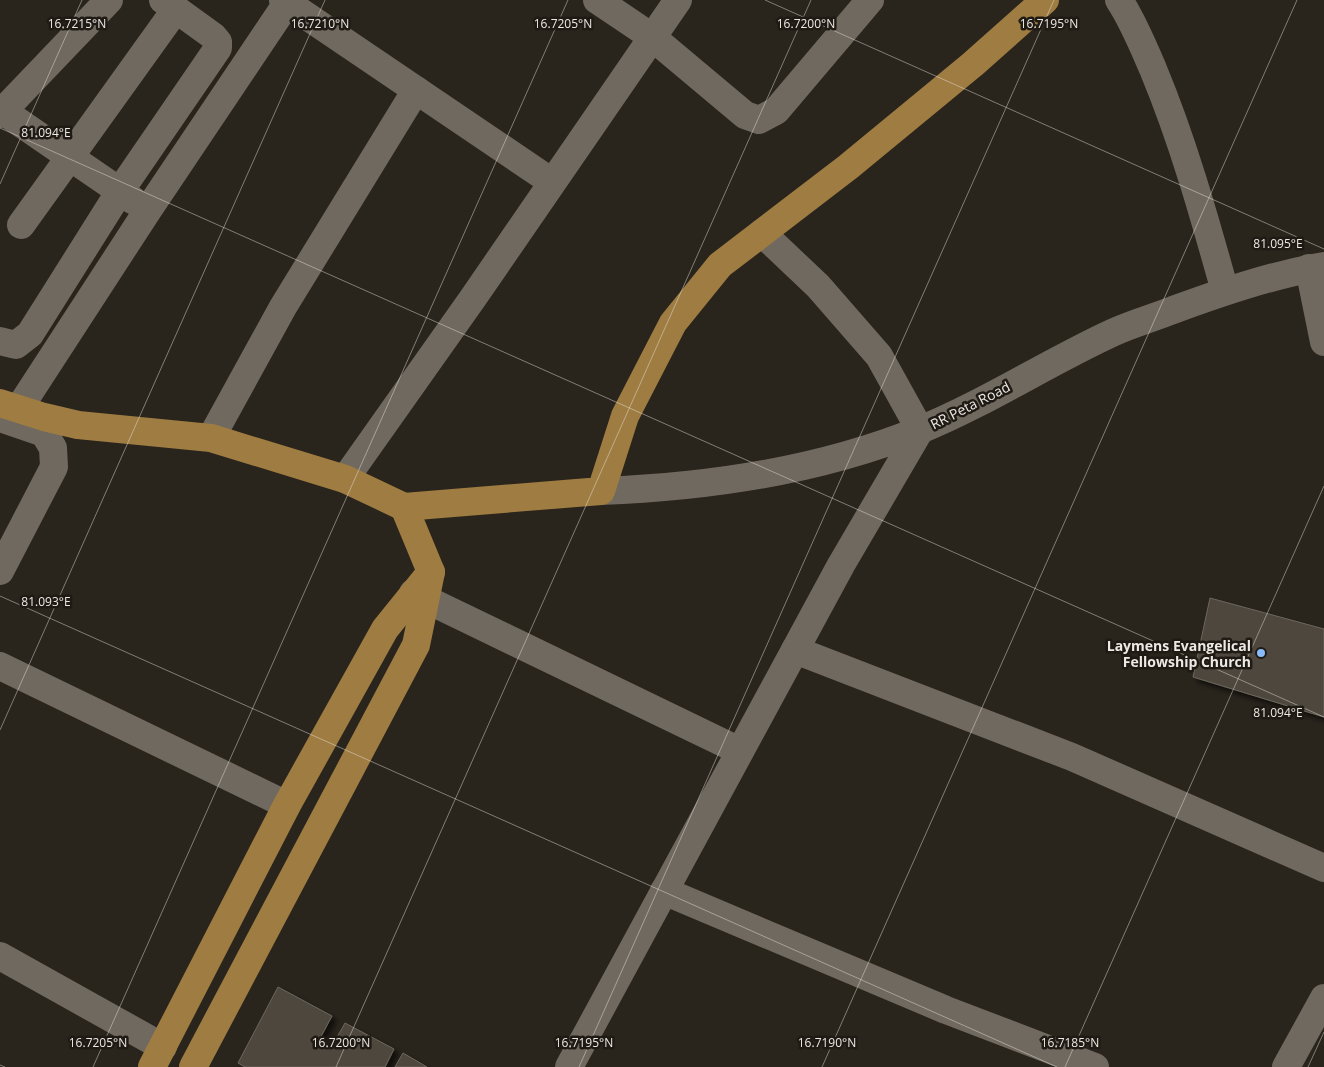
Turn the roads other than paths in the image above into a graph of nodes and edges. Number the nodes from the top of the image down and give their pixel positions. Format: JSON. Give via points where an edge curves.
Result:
{"nodes":[{"id":1,"x":91,"y":0,"type":"edge"},
{"id":2,"x":109,"y":0,"type":"edge"},
{"id":3,"x":597,"y":0,"type":"edge"},
{"id":4,"x":678,"y":0,"type":"edge"},
{"id":5,"x":870,"y":0,"type":"edge"},
{"id":6,"x":1046,"y":0,"type":"edge"},
{"id":7,"x":1119,"y":0,"type":"edge"},
{"id":8,"x":285,"y":2,"type":"edge"},
{"id":9,"x":169,"y":5,"type":"edge"},
{"id":10,"x":652,"y":37,"type":"junction"},
{"id":11,"x":416,"y":90,"type":"junction"},
{"id":12,"x":1,"y":107,"type":"edge"},
{"id":13,"x":70,"y":157,"type":"junction"},
{"id":14,"x":552,"y":182,"type":"junction"},
{"id":15,"x":120,"y":191,"type":"junction"},
{"id":16,"x":148,"y":210,"type":"junction"},
{"id":17,"x":21,"y":226,"type":"dead end"},
{"id":18,"x":762,"y":233,"type":"junction"},
{"id":19,"x":1316,"y":267,"type":"edge"},
{"id":20,"x":1225,"y":291,"type":"junction"},
{"id":21,"x":0,"y":341,"type":"edge"},
{"id":22,"x":1324,"y":342,"type":"edge"},
{"id":23,"x":6,"y":411,"type":"edge"},
{"id":24,"x":920,"y":430,"type":"junction"},
{"id":25,"x":211,"y":438,"type":"junction"},
{"id":26,"x":345,"y":479,"type":"junction"},
{"id":27,"x":601,"y":490,"type":"junction"},
{"id":28,"x":404,"y":508,"type":"junction"},
{"id":29,"x":0,"y":571,"type":"edge"},
{"id":30,"x":420,"y":596,"type":"junction"},
{"id":31,"x":795,"y":650,"type":"junction"},
{"id":32,"x":0,"y":666,"type":"edge"},
{"id":33,"x":740,"y":751,"type":"junction"},
{"id":34,"x":287,"y":805,"type":"junction"},
{"id":35,"x":1324,"y":868,"type":"edge"},
{"id":36,"x":664,"y":892,"type":"junction"},
{"id":37,"x":0,"y":956,"type":"edge"},
{"id":38,"x":1324,"y":998,"type":"edge"},
{"id":39,"x":157,"y":1057,"type":"edge"},
{"id":40,"x":193,"y":1067,"type":"edge"},
{"id":41,"x":569,"y":1067,"type":"edge"},
{"id":42,"x":1095,"y":1067,"type":"edge"},
{"id":43,"x":1286,"y":1067,"type":"edge"}],
"edges":[{"from":1,"to":12,"type":"street"},
{"from":2,"to":12,"type":"street"},
{"from":3,"to":10,"type":"street"},
{"from":4,"to":10,"type":"street"},
{"from":5,"to":10,"type":"street","via":[[776,111],[759,120],[745,115]]},
{"from":6,"to":18,"type":"main road","via":[[856,161]]},
{"from":7,"to":20,"type":"street","via":[[1169,107]]},
{"from":8,"to":11,"type":"street"},
{"from":8,"to":16,"type":"street"},
{"from":9,"to":13,"type":"street"},
{"from":9,"to":15,"type":"street","via":[[214,36],[218,48]]},
{"from":10,"to":14,"type":"street"},
{"from":11,"to":14,"type":"street"},
{"from":11,"to":25,"type":"street","via":[[282,307]]},
{"from":12,"to":13,"type":"street"},
{"from":13,"to":15,"type":"street"},
{"from":13,"to":17,"type":"street"},
{"from":14,"to":26,"type":"street"},
{"from":15,"to":16,"type":"street"},
{"from":15,"to":21,"type":"street","via":[[30,334],[16,345]]},
{"from":16,"to":23,"type":"street"},
{"from":18,"to":24,"type":"street","via":[[818,286],[879,356]]},
{"from":18,"to":27,"type":"main road","via":[[720,265],[673,323],[625,416]]},
{"from":19,"to":20,"type":"street","name":"RR Peta Road"},
{"from":19,"to":22,"type":"street"},
{"from":20,"to":24,"type":"street","name":"RR Peta Road","via":[[1114,332]]},
{"from":23,"to":25,"type":"main road","via":[[78,424]]},
{"from":23,"to":29,"type":"street","via":[[44,433],[53,448],[54,467]]},
{"from":24,"to":27,"type":"street","name":"RR Peta Road","via":[[780,472],[671,488]]},
{"from":24,"to":31,"type":"street","via":[[840,565]]},
{"from":25,"to":26,"type":"main road"},
{"from":26,"to":28,"type":"main road"},
{"from":27,"to":28,"type":"main road"},
{"from":28,"to":30,"type":"main road","via":[[431,572]]},
{"from":30,"to":33,"type":"street"},
{"from":30,"to":34,"type":"main road","via":[[385,629]]},
{"from":30,"to":40,"type":"main road","via":[[416,645]]},
{"from":31,"to":33,"type":"street"},
{"from":31,"to":35,"type":"street","via":[[1072,757]]},
{"from":32,"to":34,"type":"street"},
{"from":33,"to":36,"type":"street"},
{"from":34,"to":39,"type":"main road"},
{"from":36,"to":41,"type":"street"},
{"from":36,"to":42,"type":"street","via":[[946,1010]]},
{"from":37,"to":39,"type":"street"},
{"from":38,"to":43,"type":"street"}]}
